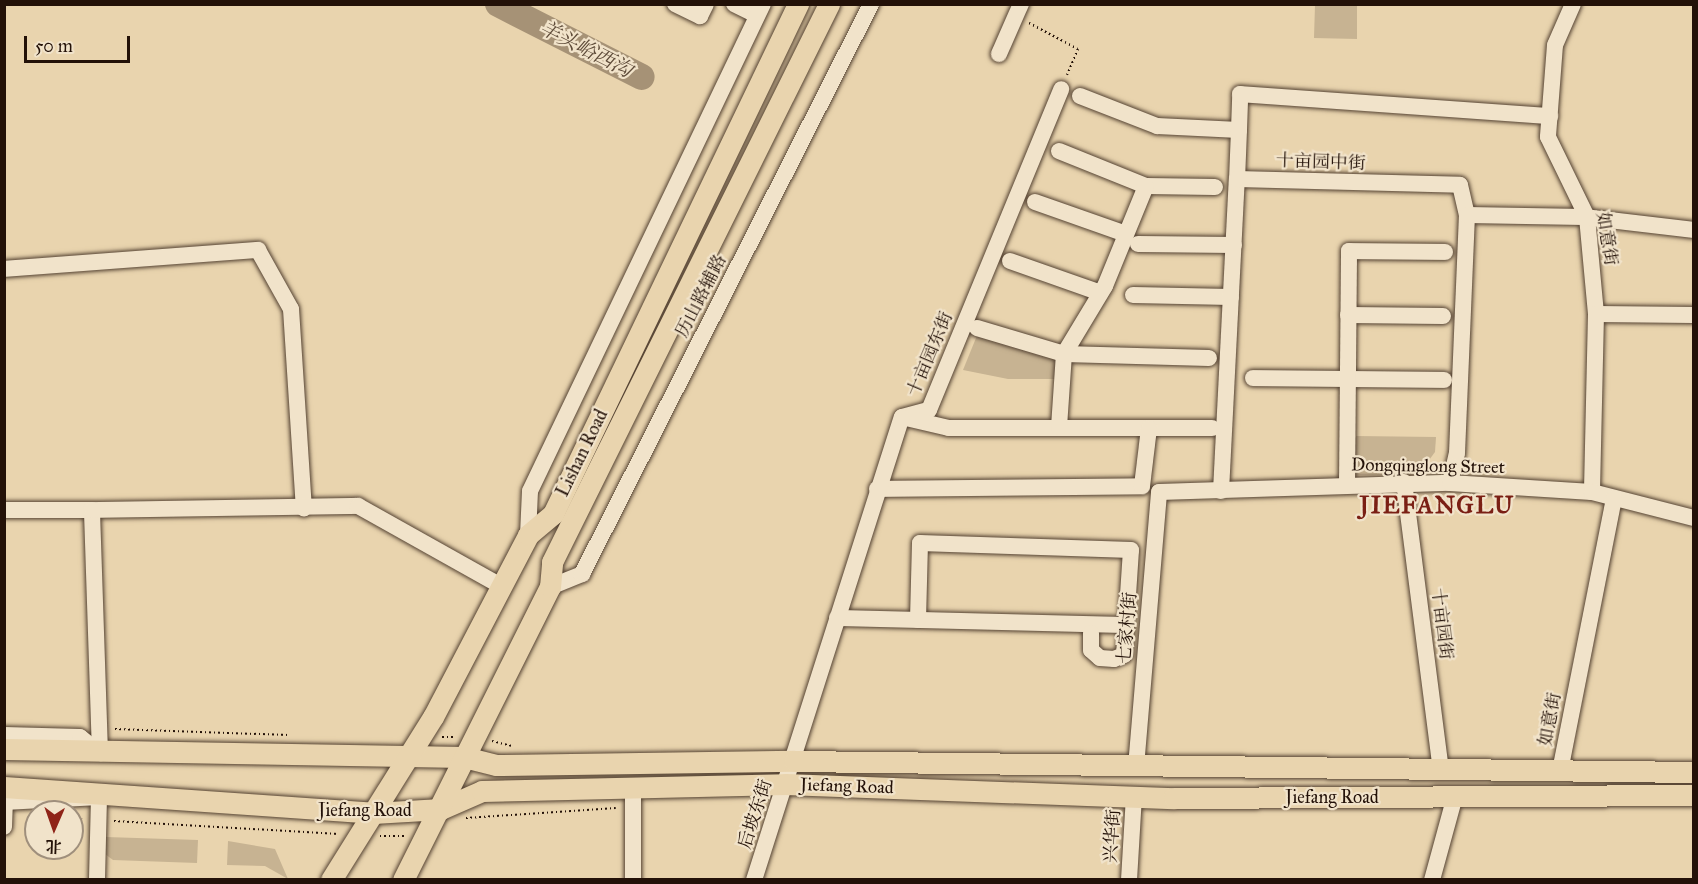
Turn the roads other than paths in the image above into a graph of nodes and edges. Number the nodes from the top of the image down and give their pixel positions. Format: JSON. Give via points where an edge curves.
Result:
{"nodes":[{"id":1,"x":675,"y":4,"type":"edge"},
{"id":2,"x":706,"y":4,"type":"edge"},
{"id":3,"x":734,"y":4,"type":"edge"},
{"id":4,"x":798,"y":4,"type":"edge"},
{"id":5,"x":830,"y":4,"type":"edge"},
{"id":6,"x":871,"y":4,"type":"edge"},
{"id":7,"x":1573,"y":4,"type":"edge"},
{"id":8,"x":760,"y":10,"type":"edge"},
{"id":9,"x":1019,"y":10,"type":"edge"},
{"id":10,"x":999,"y":54,"type":"dead end"},
{"id":11,"x":1061,"y":89,"type":"road end"},
{"id":12,"x":1080,"y":96,"type":"dead end"},
{"id":13,"x":1550,"y":116,"type":"junction"},
{"id":14,"x":1239,"y":130,"type":"junction"},
{"id":15,"x":1059,"y":151,"type":"dead end"},
{"id":16,"x":1237,"y":179,"type":"junction"},
{"id":17,"x":1146,"y":186,"type":"junction"},
{"id":18,"x":1215,"y":187,"type":"dead end"},
{"id":19,"x":1035,"y":202,"type":"dead end"},
{"id":20,"x":1467,"y":215,"type":"junction"},
{"id":21,"x":1587,"y":217,"type":"junction"},
{"id":22,"x":1694,"y":230,"type":"edge"},
{"id":23,"x":1132,"y":239,"type":"junction"},
{"id":24,"x":1234,"y":245,"type":"junction"},
{"id":25,"x":1445,"y":252,"type":"dead end"},
{"id":26,"x":1010,"y":261,"type":"dead end"},
{"id":27,"x":4,"y":269,"type":"edge"},
{"id":28,"x":1101,"y":293,"type":"junction"},
{"id":29,"x":1134,"y":295,"type":"dead end"},
{"id":30,"x":1231,"y":297,"type":"junction"},
{"id":31,"x":1596,"y":314,"type":"junction"},
{"id":32,"x":1348,"y":315,"type":"junction"},
{"id":33,"x":1694,"y":315,"type":"edge"},
{"id":34,"x":1443,"y":316,"type":"dead end"},
{"id":35,"x":977,"y":328,"type":"dead end"},
{"id":36,"x":1064,"y":354,"type":"junction"},
{"id":37,"x":1209,"y":358,"type":"dead end"},
{"id":38,"x":1253,"y":378,"type":"dead end"},
{"id":39,"x":1348,"y":380,"type":"junction"},
{"id":40,"x":1444,"y":380,"type":"dead end"},
{"id":41,"x":902,"y":417,"type":"junction"},
{"id":42,"x":1059,"y":426,"type":"junction"},
{"id":43,"x":1149,"y":428,"type":"junction"},
{"id":44,"x":1212,"y":428,"type":"dead end"},
{"id":45,"x":1404,"y":482,"type":"junction"},
{"id":46,"x":1347,"y":483,"type":"junction"},
{"id":47,"x":1450,"y":483,"type":"junction"},
{"id":48,"x":877,"y":489,"type":"junction"},
{"id":49,"x":1221,"y":491,"type":"junction"},
{"id":50,"x":1159,"y":492,"type":"joint"},
{"id":51,"x":1592,"y":492,"type":"junction"},
{"id":52,"x":1614,"y":498,"type":"junction"},
{"id":53,"x":304,"y":508,"type":"junction"},
{"id":54,"x":4,"y":510,"type":"edge"},
{"id":55,"x":92,"y":510,"type":"junction"},
{"id":56,"x":1694,"y":518,"type":"edge"},
{"id":57,"x":528,"y":535,"type":"junction"},
{"id":58,"x":501,"y":586,"type":"junction"},
{"id":59,"x":550,"y":586,"type":"junction"},
{"id":60,"x":837,"y":618,"type":"junction"},
{"id":61,"x":918,"y":620,"type":"junction"},
{"id":62,"x":1126,"y":625,"type":"junction"},
{"id":63,"x":1091,"y":633,"type":"dead end"},
{"id":64,"x":4,"y":735,"type":"edge"},
{"id":65,"x":4,"y":749,"type":"edge"},
{"id":66,"x":100,"y":753,"type":"junction"},
{"id":67,"x":464,"y":757,"type":"junction"},
{"id":68,"x":408,"y":758,"type":"junction"},
{"id":69,"x":794,"y":761,"type":"junction"},
{"id":70,"x":1136,"y":767,"type":"junction"},
{"id":71,"x":1441,"y":771,"type":"junction"},
{"id":72,"x":1560,"y":771,"type":"junction"},
{"id":73,"x":1694,"y":772,"type":"edge"},
{"id":74,"x":785,"y":784,"type":"junction"},
{"id":75,"x":1694,"y":795,"type":"edge"},
{"id":76,"x":1134,"y":796,"type":"junction"},
{"id":77,"x":1455,"y":796,"type":"junction"},
{"id":78,"x":5,"y":797,"type":"edge"},
{"id":79,"x":99,"y":797,"type":"junction"},
{"id":80,"x":630,"y":798,"type":"junction"},
{"id":81,"x":373,"y":813,"type":"junction"},
{"id":82,"x":449,"y":815,"type":"junction"},
{"id":83,"x":4,"y":826,"type":"edge"},
{"id":84,"x":97,"y":879,"type":"edge"},
{"id":85,"x":332,"y":879,"type":"edge"},
{"id":86,"x":403,"y":879,"type":"edge"},
{"id":87,"x":633,"y":879,"type":"edge"},
{"id":88,"x":754,"y":879,"type":"edge"},
{"id":89,"x":1129,"y":879,"type":"edge"},
{"id":90,"x":1432,"y":879,"type":"edge"}],
"edges":[{"from":1,"to":2,"type":"street","via":[[700,16]]},
{"from":3,"to":8,"type":"street"},
{"from":4,"to":57,"type":"main road","name":"Lishan Road","via":[[553,514]]},
{"from":5,"to":59,"type":"main road","name":"Lishan Road","via":[[552,562]]},
{"from":6,"to":59,"type":"street","name":"历山路辅路","via":[[582,574]]},
{"from":7,"to":13,"type":"street","name":"如意街","via":[[1555,45]]},
{"from":8,"to":57,"type":"street","via":[[530,491]]},
{"from":9,"to":10,"type":"street"},
{"from":11,"to":41,"type":"street","name":"十亩园东街","via":[[928,410]]},
{"from":12,"to":14,"type":"street","via":[[1157,126]]},
{"from":13,"to":14,"type":"street","via":[[1240,94]]},
{"from":13,"to":21,"type":"street","name":"如意街","via":[[1548,137]]},
{"from":14,"to":16,"type":"street"},
{"from":15,"to":17,"type":"street"},
{"from":16,"to":20,"type":"street","name":"十亩园中街","via":[[1460,185]]},
{"from":16,"to":24,"type":"street"},
{"from":17,"to":18,"type":"street"},
{"from":17,"to":23,"type":"street"},
{"from":19,"to":23,"type":"street"},
{"from":20,"to":21,"type":"street"},
{"from":20,"to":47,"type":"street","via":[[1457,453]]},
{"from":21,"to":22,"type":"street"},
{"from":21,"to":31,"type":"street","name":"如意街"},
{"from":23,"to":24,"type":"street"},
{"from":23,"to":28,"type":"street"},
{"from":24,"to":30,"type":"street"},
{"from":25,"to":32,"type":"street","via":[[1349,251]]},
{"from":26,"to":28,"type":"street"},
{"from":27,"to":53,"type":"street","via":[[258,250],[291,309]]},
{"from":28,"to":36,"type":"street"},
{"from":29,"to":30,"type":"street"},
{"from":30,"to":49,"type":"street"},
{"from":31,"to":33,"type":"street"},
{"from":31,"to":51,"type":"street","name":"如意街"},
{"from":32,"to":34,"type":"street"},
{"from":32,"to":39,"type":"street"},
{"from":35,"to":36,"type":"street"},
{"from":36,"to":37,"type":"street"},
{"from":36,"to":42,"type":"street"},
{"from":38,"to":39,"type":"street"},
{"from":39,"to":40,"type":"street"},
{"from":39,"to":46,"type":"street"},
{"from":41,"to":42,"type":"street","via":[[949,428]]},
{"from":41,"to":48,"type":"street","name":"十亩园东街"},
{"from":42,"to":43,"type":"street"},
{"from":43,"to":44,"type":"street"},
{"from":43,"to":48,"type":"street","via":[[1142,486]]},
{"from":45,"to":46,"type":"street","name":"Dongqinglong Street"},
{"from":45,"to":47,"type":"street","name":"Dongqinglong Street"},
{"from":45,"to":71,"type":"street","name":"十亩园街"},
{"from":46,"to":49,"type":"street","name":"Dongqinglong Street"},
{"from":47,"to":51,"type":"street","name":"Dongqinglong Street"},
{"from":48,"to":60,"type":"street","name":"十亩园东街"},
{"from":49,"to":50,"type":"street","name":"Dongqinglong Street"},
{"from":50,"to":70,"type":"street","name":"七家村街"},
{"from":51,"to":52,"type":"street","name":"Dongqinglong Street"},
{"from":52,"to":56,"type":"street","name":"Dongqinglong Street"},
{"from":52,"to":72,"type":"street","name":"如意街"},
{"from":53,"to":55,"type":"street"},
{"from":53,"to":58,"type":"street","via":[[358,506]]},
{"from":54,"to":55,"type":"street"},
{"from":55,"to":66,"type":"street"},
{"from":57,"to":58,"type":"main road","name":"Lishan Road"},
{"from":58,"to":68,"type":"main road","name":"Lishan Road"},
{"from":59,"to":67,"type":"main road","name":"Lishan Road"},
{"from":60,"to":61,"type":"street"},
{"from":60,"to":69,"type":"street","name":"十亩园东街"},
{"from":61,"to":62,"type":"street"},
{"from":61,"to":62,"type":"street","via":[[920,543],[1131,550]]},
{"from":62,"to":63,"type":"street","via":[[1124,654],[1114,659],[1100,658],[1090,650]]},
{"from":64,"to":66,"type":"street","via":[[80,737]]},
{"from":65,"to":66,"type":"main road","name":"Jiefang Road"},
{"from":66,"to":68,"type":"main road","name":"Jiefang Road"},
{"from":67,"to":68,"type":"main road","name":"Jiefang Road"},
{"from":67,"to":69,"type":"main road","name":"Jiefang Road","via":[[496,765]]},
{"from":67,"to":82,"type":"main road","name":"Lishan Road"},
{"from":68,"to":81,"type":"main road","name":"Lishan Road"},
{"from":69,"to":70,"type":"main road","name":"Jiefang Road"},
{"from":69,"to":74,"type":"street","name":"后坡东街"},
{"from":70,"to":71,"type":"main road","name":"Jiefang Road"},
{"from":71,"to":72,"type":"main road","name":"Jiefang Road"},
{"from":72,"to":73,"type":"main road","name":"Jiefang Road"},
{"from":74,"to":76,"type":"main road","name":"Jiefang Road"},
{"from":74,"to":80,"type":"main road","name":"Jiefang Road"},
{"from":74,"to":88,"type":"street","name":"后坡东街"},
{"from":75,"to":77,"type":"main road","name":"Jiefang Road"},
{"from":76,"to":77,"type":"main road","name":"Jiefang Road"},
{"from":76,"to":89,"type":"street","name":"兴华街"},
{"from":77,"to":90,"type":"street"},
{"from":78,"to":79,"type":"main road","name":"Jiefang Road"},
{"from":78,"to":83,"type":"street"},
{"from":79,"to":81,"type":"main road","name":"Jiefang Road"},
{"from":79,"to":84,"type":"street"},
{"from":80,"to":82,"type":"main road","name":"Jiefang Road","via":[[482,791]]},
{"from":80,"to":87,"type":"street"},
{"from":81,"to":82,"type":"main road","name":"Jiefang Road"},
{"from":81,"to":85,"type":"main road","name":"Lishan Road"},
{"from":82,"to":86,"type":"main road","name":"Lishan Road","via":[[428,836]]}]}
